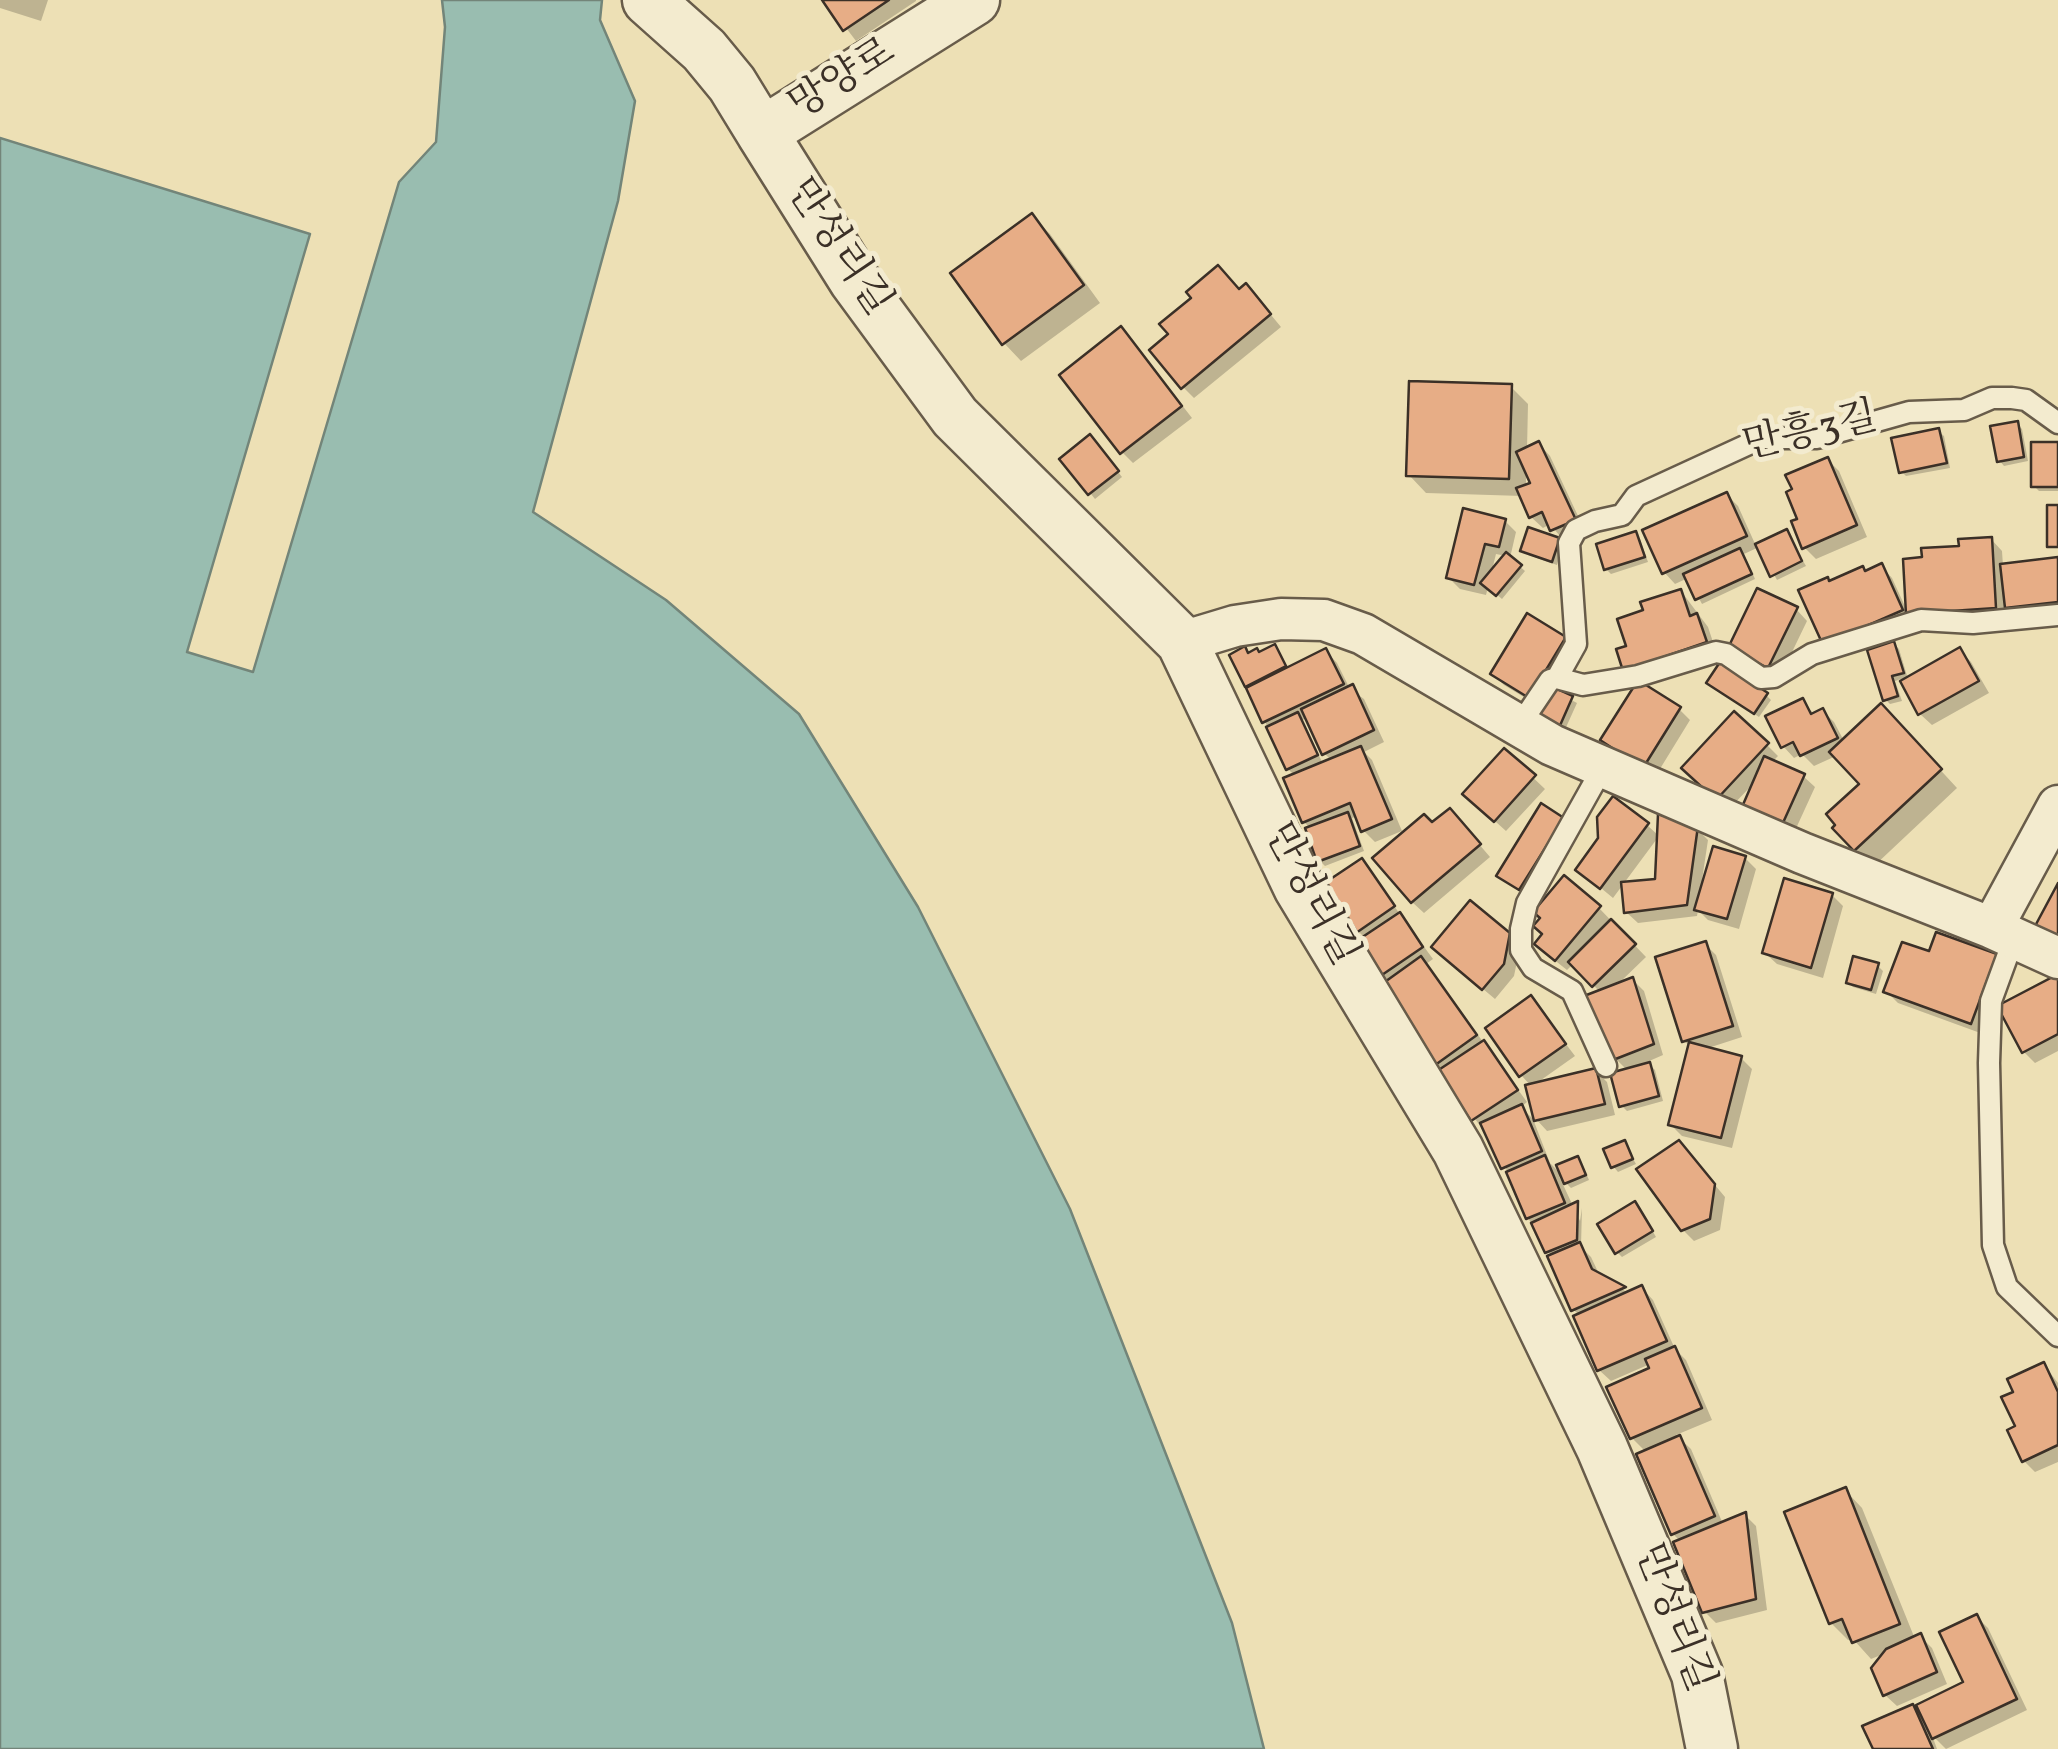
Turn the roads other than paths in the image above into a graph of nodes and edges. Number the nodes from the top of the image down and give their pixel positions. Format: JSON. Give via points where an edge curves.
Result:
{"nodes":[{"id":1,"x":648,"y":0,"type":"edge"},
{"id":2,"x":974,"y":0,"type":"edge"},
{"id":3,"x":762,"y":133,"type":"junction"},
{"id":4,"x":2058,"y":423,"type":"edge"},
{"id":5,"x":2058,"y":615,"type":"edge"},
{"id":6,"x":1182,"y":642,"type":"junction"},
{"id":7,"x":1557,"y":678,"type":"junction"},
{"id":8,"x":1519,"y":726,"type":"junction"},
{"id":9,"x":1603,"y":767,"type":"junction"},
{"id":10,"x":2058,"y":806,"type":"edge"},
{"id":11,"x":2003,"y":933,"type":"junction"},
{"id":12,"x":2058,"y":958,"type":"edge"},
{"id":13,"x":1606,"y":1066,"type":"dead end"},
{"id":14,"x":2058,"y":1336,"type":"edge"},
{"id":15,"x":1712,"y":1749,"type":"edge"}],
"edges":[{"from":1,"to":3,"type":"street","name":"망양로","via":[[704,50]]},
{"from":2,"to":3,"type":"street","name":"망양로"},
{"from":3,"to":6,"type":"street","name":"만성리길","via":[[855,281],[955,417]]},
{"from":4,"to":7,"type":"lane","name":"만흥3길","via":[[2026,400],[1992,398],[1964,410],[1909,412],[1817,438],[1762,438],[1636,496],[1622,515],[1576,530],[1569,543],[1576,644]]},
{"from":5,"to":7,"type":"lane","via":[[1921,620],[1812,654],[1774,677],[1761,678],[1716,652],[1638,676],[1583,684]]},
{"from":6,"to":8,"type":"street","via":[[1235,626],[1324,620],[1363,634]]},
{"from":6,"to":15,"type":"street","name":"만성리길","via":[[1299,887],[1458,1150],[1602,1448],[1696,1674]]},
{"from":7,"to":8,"type":"lane"},
{"from":8,"to":9,"type":"street"},
{"from":9,"to":11,"type":"street"},
{"from":9,"to":13,"type":"lane","via":[[1527,903],[1521,950],[1533,968],[1572,992]]},
{"from":10,"to":11,"type":"street"},
{"from":11,"to":12,"type":"street"},
{"from":11,"to":14,"type":"lane","via":[[1989,1064],[1994,1245],[2007,1287]]}]}
